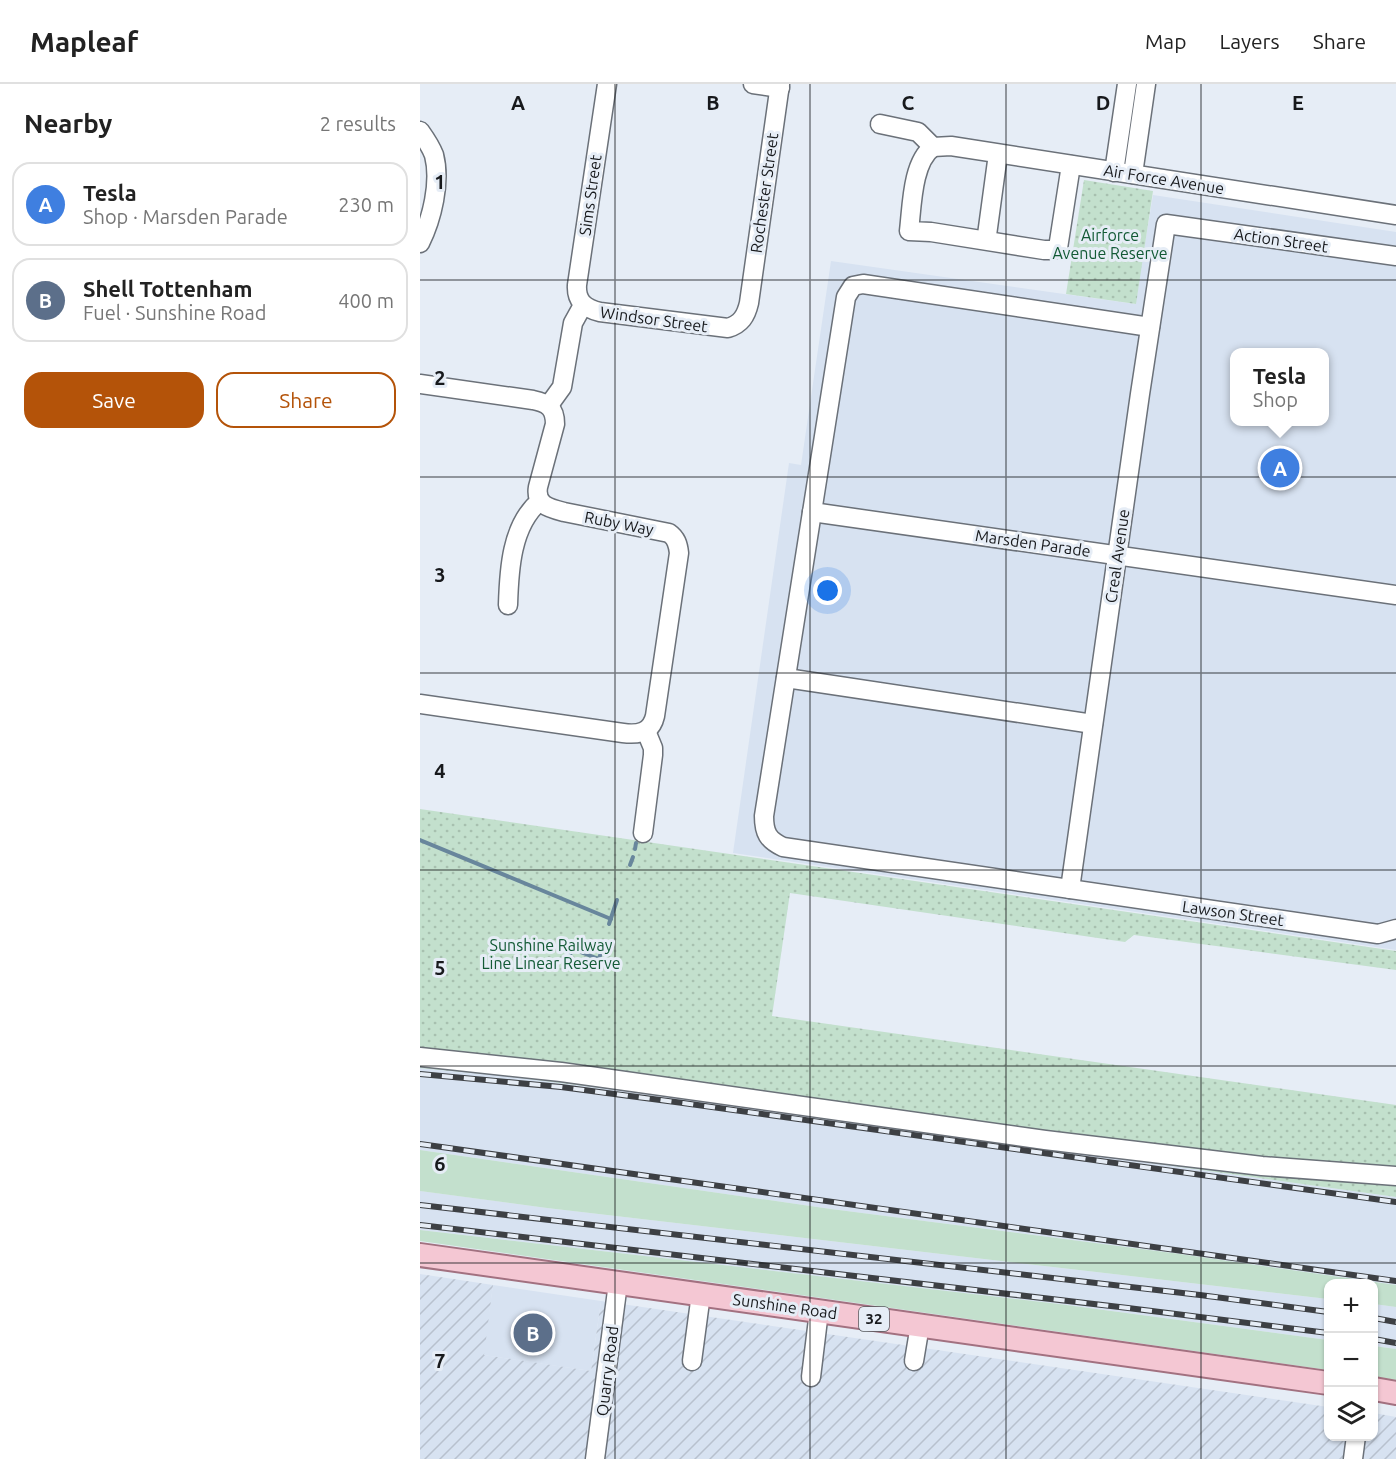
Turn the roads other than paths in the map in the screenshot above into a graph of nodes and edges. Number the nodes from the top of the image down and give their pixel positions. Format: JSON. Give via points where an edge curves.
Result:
{"nodes":[{"id":1,"x":607,"y":84,"type":"edge"},
{"id":2,"x":753,"y":84,"type":"edge"},
{"id":3,"x":1127,"y":84,"type":"edge"},
{"id":4,"x":1146,"y":84,"type":"edge"},
{"id":5,"x":780,"y":86,"type":"edge"},
{"id":6,"x":880,"y":124,"type":"dead end"},
{"id":7,"x":420,"y":131,"type":"edge"},
{"id":8,"x":933,"y":147,"type":"junction"},
{"id":9,"x":998,"y":154,"type":"junction"},
{"id":10,"x":1071,"y":165,"type":"junction"},
{"id":11,"x":1114,"y":172,"type":"junction"},
{"id":12,"x":1133,"y":174,"type":"junction"},
{"id":13,"x":1396,"y":215,"type":"edge"},
{"id":14,"x":1166,"y":224,"type":"joint"},
{"id":15,"x":987,"y":235,"type":"dead end"},
{"id":16,"x":420,"y":243,"type":"edge"},
{"id":17,"x":1396,"y":256,"type":"edge"},
{"id":18,"x":748,"y":303,"type":"joint"},
{"id":19,"x":583,"y":305,"type":"junction"},
{"id":20,"x":1150,"y":327,"type":"junction"},
{"id":21,"x":420,"y":384,"type":"edge"},
{"id":22,"x":549,"y":405,"type":"junction"},
{"id":23,"x":540,"y":501,"type":"junction"},
{"id":24,"x":812,"y":512,"type":"junction"},
{"id":25,"x":1117,"y":555,"type":"junction"},
{"id":26,"x":1396,"y":595,"type":"edge"},
{"id":27,"x":508,"y":605,"type":"dead end"},
{"id":28,"x":786,"y":678,"type":"junction"},
{"id":29,"x":420,"y":704,"type":"edge"},
{"id":30,"x":1093,"y":724,"type":"junction"},
{"id":31,"x":646,"y":731,"type":"junction"},
{"id":32,"x":643,"y":833,"type":"dead end"},
{"id":33,"x":1070,"y":889,"type":"junction"},
{"id":34,"x":1396,"y":929,"type":"edge"},
{"id":35,"x":420,"y":1057,"type":"edge"},
{"id":36,"x":1396,"y":1176,"type":"edge"},
{"id":37,"x":420,"y":1255,"type":"edge"},
{"id":38,"x":618,"y":1283,"type":"junction"},
{"id":39,"x":701,"y":1294,"type":"junction"},
{"id":40,"x":819,"y":1311,"type":"junction"},
{"id":41,"x":920,"y":1325,"type":"junction"},
{"id":42,"x":693,"y":1361,"type":"dead end"},
{"id":43,"x":914,"y":1361,"type":"dead end"},
{"id":44,"x":811,"y":1377,"type":"dead end"},
{"id":45,"x":1324,"y":1382,"type":"edge"},
{"id":46,"x":1378,"y":1390,"type":"edge"},
{"id":47,"x":1396,"y":1393,"type":"edge"},
{"id":48,"x":1355,"y":1441,"type":"edge"},
{"id":49,"x":595,"y":1459,"type":"edge"},
{"id":50,"x":1353,"y":1459,"type":"edge"}],
"edges":[{"from":1,"to":19,"type":"street","name":"Sims Street","via":[[577,285]]},
{"from":2,"to":5,"type":"street"},
{"from":3,"to":11,"type":"street"},
{"from":4,"to":12,"type":"street"},
{"from":5,"to":18,"type":"street","name":"Rochester Street"},
{"from":6,"to":8,"type":"street","via":[[918,132]]},
{"from":7,"to":16,"type":"street","via":[[431,149],[436,169],[432,204]]},
{"from":8,"to":9,"type":"street","name":"Air Force Avenue"},
{"from":8,"to":10,"type":"street","via":[[918,168],[909,231],[1044,250],[1057,249],[1060,241]]},
{"from":9,"to":10,"type":"street","name":"Air Force Avenue"},
{"from":9,"to":15,"type":"street"},
{"from":10,"to":11,"type":"street","name":"Air Force Avenue"},
{"from":11,"to":12,"type":"street","name":"Air Force Avenue"},
{"from":12,"to":13,"type":"street","name":"Air Force Avenue"},
{"from":14,"to":17,"type":"street","name":"Action Street"},
{"from":14,"to":20,"type":"street","name":"Creal Avenue"},
{"from":18,"to":19,"type":"street","name":"Windsor Street","via":[[743,320],[728,328],[600,312]]},
{"from":19,"to":22,"type":"street","via":[[573,323],[562,387]]},
{"from":20,"to":24,"type":"street","via":[[863,284],[853,286],[846,297]]},
{"from":20,"to":25,"type":"street","name":"Creal Avenue"},
{"from":21,"to":22,"type":"street","via":[[533,399]]},
{"from":22,"to":23,"type":"street","via":[[555,424],[538,487]]},
{"from":23,"to":27,"type":"street","via":[[519,530]]},
{"from":23,"to":31,"type":"street","name":"Ruby Way","via":[[549,508],[573,514],[669,533],[678,545],[656,716]]},
{"from":24,"to":25,"type":"street","name":"Marsden Parade"},
{"from":24,"to":28,"type":"street"},
{"from":25,"to":26,"type":"street","name":"Marsden Parade"},
{"from":25,"to":30,"type":"street","name":"Creal Avenue"},
{"from":28,"to":30,"type":"street"},
{"from":28,"to":33,"type":"street","name":"Lawson Street","via":[[764,816],[764,830],[771,841],[783,847]]},
{"from":29,"to":31,"type":"street","via":[[623,734]]},
{"from":30,"to":33,"type":"street","name":"Creal Avenue"},
{"from":31,"to":32,"type":"street","via":[[653,755]]},
{"from":33,"to":34,"type":"street","name":"Lawson Street","via":[[1378,934]]},
{"from":35,"to":36,"type":"street","via":[[561,1072],[1046,1140],[1262,1166]]},
{"from":37,"to":38,"type":"main road","name":"Sunshine Road","number":"32"},
{"from":38,"to":39,"type":"main road","name":"Sunshine Road","number":"32"},
{"from":38,"to":49,"type":"street","name":"Quarry Road"},
{"from":39,"to":40,"type":"main road","name":"Sunshine Road","number":"32"},
{"from":39,"to":42,"type":"street"},
{"from":40,"to":41,"type":"main road","name":"Sunshine Road","number":"32"},
{"from":40,"to":44,"type":"street"},
{"from":41,"to":43,"type":"street"},
{"from":41,"to":45,"type":"main road","name":"Sunshine Road","number":"32"},
{"from":46,"to":47,"type":"main road"},
{"from":48,"to":50,"type":"street"}]}
